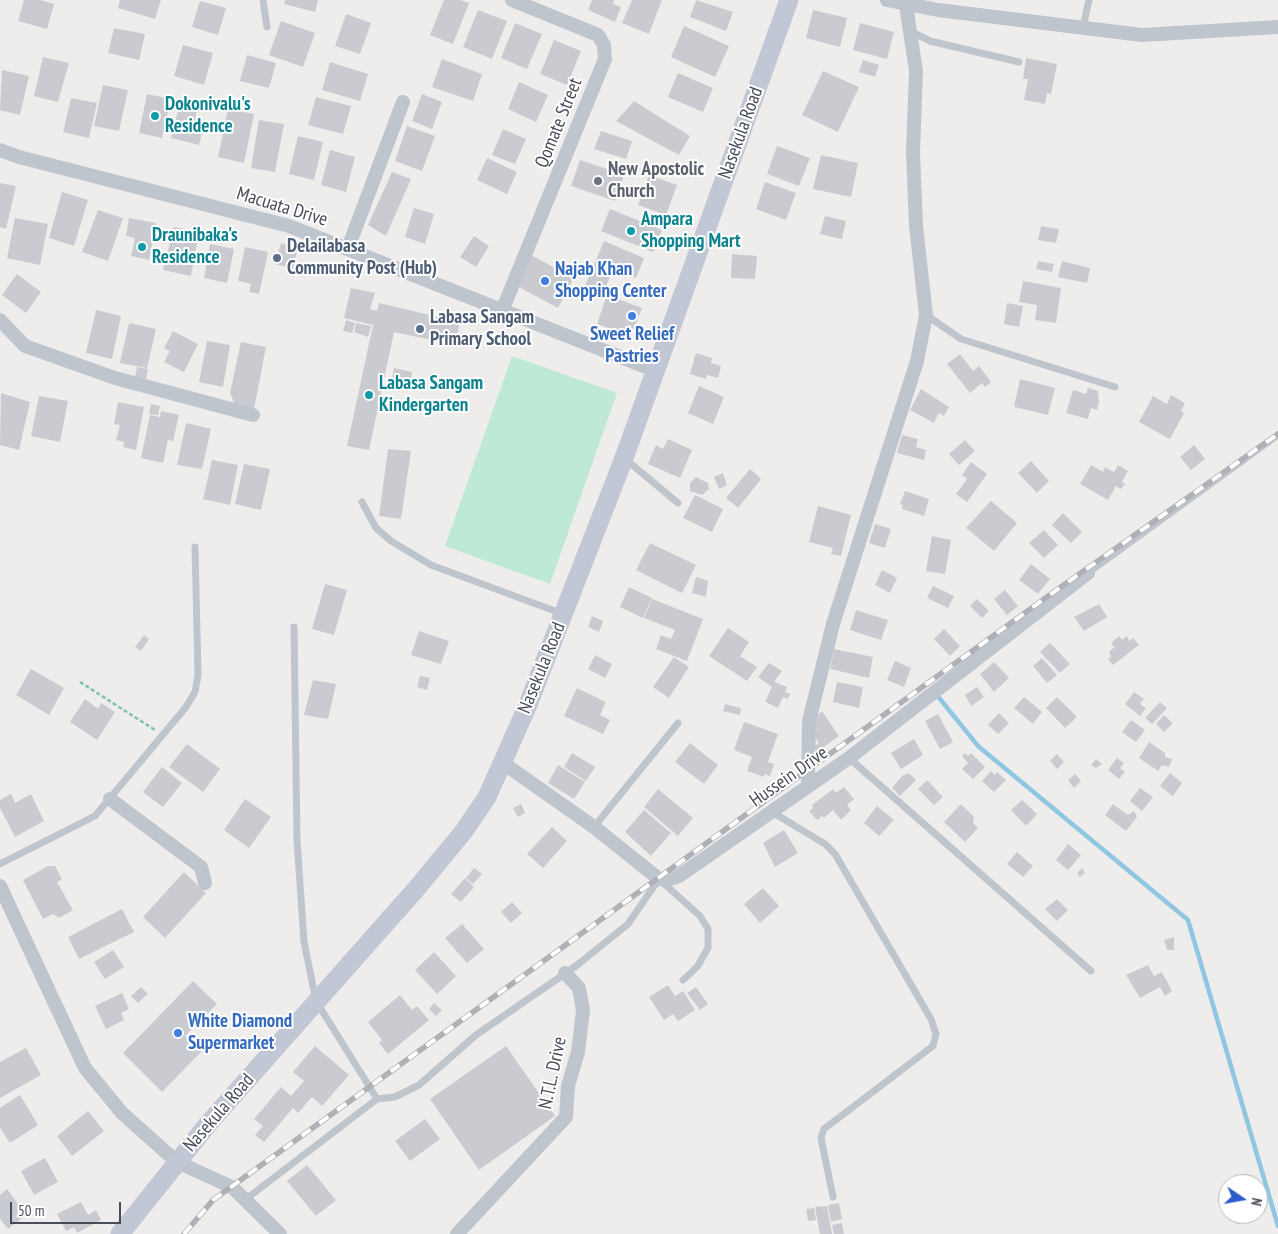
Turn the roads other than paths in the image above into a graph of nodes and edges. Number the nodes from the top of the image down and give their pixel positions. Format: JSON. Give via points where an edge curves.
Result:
{"nodes":[{"id":1,"x":263,"y":0,"type":"edge"},
{"id":2,"x":512,"y":0,"type":"edge"},
{"id":3,"x":789,"y":0,"type":"edge"},
{"id":4,"x":887,"y":0,"type":"edge"},
{"id":5,"x":1088,"y":0,"type":"edge"},
{"id":6,"x":906,"y":5,"type":"junction"},
{"id":7,"x":1278,"y":26,"type":"edge"},
{"id":8,"x":267,"y":28,"type":"dead end"},
{"id":9,"x":1083,"y":28,"type":"junction"},
{"id":10,"x":912,"y":32,"type":"junction"},
{"id":11,"x":1019,"y":62,"type":"dead end"},
{"id":12,"x":403,"y":102,"type":"dead end"},
{"id":13,"x":0,"y":150,"type":"edge"},
{"id":14,"x":348,"y":248,"type":"junction"},
{"id":15,"x":502,"y":311,"type":"junction"},
{"id":16,"x":926,"y":315,"type":"junction"},
{"id":17,"x":0,"y":320,"type":"edge"},
{"id":18,"x":656,"y":371,"type":"junction"},
{"id":19,"x":1115,"y":387,"type":"dead end"},
{"id":20,"x":253,"y":415,"type":"dead end"},
{"id":21,"x":1278,"y":435,"type":"edge"},
{"id":22,"x":624,"y":458,"type":"junction"},
{"id":23,"x":362,"y":502,"type":"dead end"},
{"id":24,"x":678,"y":503,"type":"dead end"},
{"id":25,"x":195,"y":547,"type":"dead end"},
{"id":26,"x":1088,"y":573,"type":"joint"},
{"id":27,"x":563,"y":615,"type":"junction"},
{"id":28,"x":294,"y":628,"type":"dead end"},
{"id":29,"x":678,"y":723,"type":"dead end"},
{"id":30,"x":849,"y":758,"type":"junction"},
{"id":31,"x":503,"y":763,"type":"junction"},
{"id":32,"x":808,"y":786,"type":"junction"},
{"id":33,"x":110,"y":799,"type":"junction"},
{"id":34,"x":772,"y":811,"type":"junction"},
{"id":35,"x":594,"y":827,"type":"junction"},
{"id":36,"x":0,"y":864,"type":"edge"},
{"id":37,"x":659,"y":879,"type":"junction"},
{"id":38,"x":205,"y":883,"type":"dead end"},
{"id":39,"x":0,"y":886,"type":"edge"},
{"id":40,"x":1091,"y":971,"type":"dead end"},
{"id":41,"x":566,"y":973,"type":"junction"},
{"id":42,"x":683,"y":980,"type":"dead end"},
{"id":43,"x":316,"y":1001,"type":"junction"},
{"id":44,"x":377,"y":1099,"type":"junction"},
{"id":45,"x":177,"y":1162,"type":"junction"},
{"id":46,"x":833,"y":1197,"type":"dead end"},
{"id":47,"x":246,"y":1199,"type":"junction"},
{"id":48,"x":120,"y":1234,"type":"edge"},
{"id":49,"x":280,"y":1234,"type":"edge"},
{"id":50,"x":457,"y":1234,"type":"edge"}],
"edges":[{"from":1,"to":8,"type":"lane"},
{"from":2,"to":15,"type":"street","name":"Qomate Street","via":[[598,36],[604,45],[605,59]]},
{"from":3,"to":18,"type":"main road","name":"Nasekula Road"},
{"from":4,"to":6,"type":"street"},
{"from":5,"to":9,"type":"lane"},
{"from":6,"to":9,"type":"street"},
{"from":6,"to":10,"type":"street"},
{"from":7,"to":9,"type":"street","via":[[1142,35]]},
{"from":10,"to":11,"type":"lane","via":[[930,42]]},
{"from":10,"to":16,"type":"street","via":[[916,71],[913,152],[916,226]]},
{"from":12,"to":14,"type":"street"},
{"from":13,"to":14,"type":"street","name":"Macuata Drive","via":[[290,226]]},
{"from":14,"to":15,"type":"street","name":"Macuata Drive"},
{"from":15,"to":18,"type":"street","name":"Macuata Drive"},
{"from":16,"to":19,"type":"lane","via":[[961,339]]},
{"from":16,"to":32,"type":"street","via":[[918,362],[833,624],[809,721]]},
{"from":17,"to":20,"type":"street","via":[[25,346],[115,378]]},
{"from":18,"to":22,"type":"main road","name":"Nasekula Road"},
{"from":21,"to":26,"type":"lane"},
{"from":22,"to":24,"type":"lane"},
{"from":22,"to":27,"type":"main road","name":"Nasekula Road"},
{"from":23,"to":27,"type":"lane","via":[[376,528],[431,565]]},
{"from":25,"to":33,"type":"lane","via":[[198,675],[194,692],[186,707]]},
{"from":26,"to":30,"type":"street","name":"Hussein Drive"},
{"from":27,"to":31,"type":"main road","name":"Nasekula Road"},
{"from":28,"to":43,"type":"lane","via":[[297,840],[304,942]]},
{"from":29,"to":35,"type":"lane"},
{"from":30,"to":32,"type":"street","name":"Hussein Drive"},
{"from":30,"to":40,"type":"lane"},
{"from":31,"to":35,"type":"street"},
{"from":31,"to":43,"type":"main road","name":"Nasekula Road","via":[[487,797],[464,831]]},
{"from":32,"to":34,"type":"street","name":"Hussein Drive"},
{"from":33,"to":36,"type":"lane","via":[[95,816]]},
{"from":33,"to":38,"type":"street","via":[[200,867]]},
{"from":34,"to":37,"type":"street","name":"Hussein Drive","via":[[679,876]]},
{"from":34,"to":46,"type":"lane","via":[[825,844],[835,854],[931,1019],[936,1034],[933,1046],[824,1128],[821,1138]]},
{"from":35,"to":37,"type":"street"},
{"from":37,"to":41,"type":"lane","via":[[628,924]]},
{"from":37,"to":42,"type":"lane","via":[[700,916],[708,929],[708,948],[698,967]]},
{"from":39,"to":45,"type":"street","via":[[84,1068],[122,1113]]},
{"from":41,"to":44,"type":"lane","via":[[476,1035],[419,1085],[395,1097]]},
{"from":41,"to":50,"type":"street","name":"N.T.L. Drive","via":[[579,988],[583,1010],[578,1052],[568,1086],[566,1117]]},
{"from":43,"to":44,"type":"lane"},
{"from":43,"to":45,"type":"main road","name":"Nasekula Road"},
{"from":44,"to":47,"type":"lane"},
{"from":45,"to":47,"type":"street","via":[[232,1187]]},
{"from":45,"to":48,"type":"main road","name":"Nasekula Road"},
{"from":47,"to":49,"type":"street"}]}
